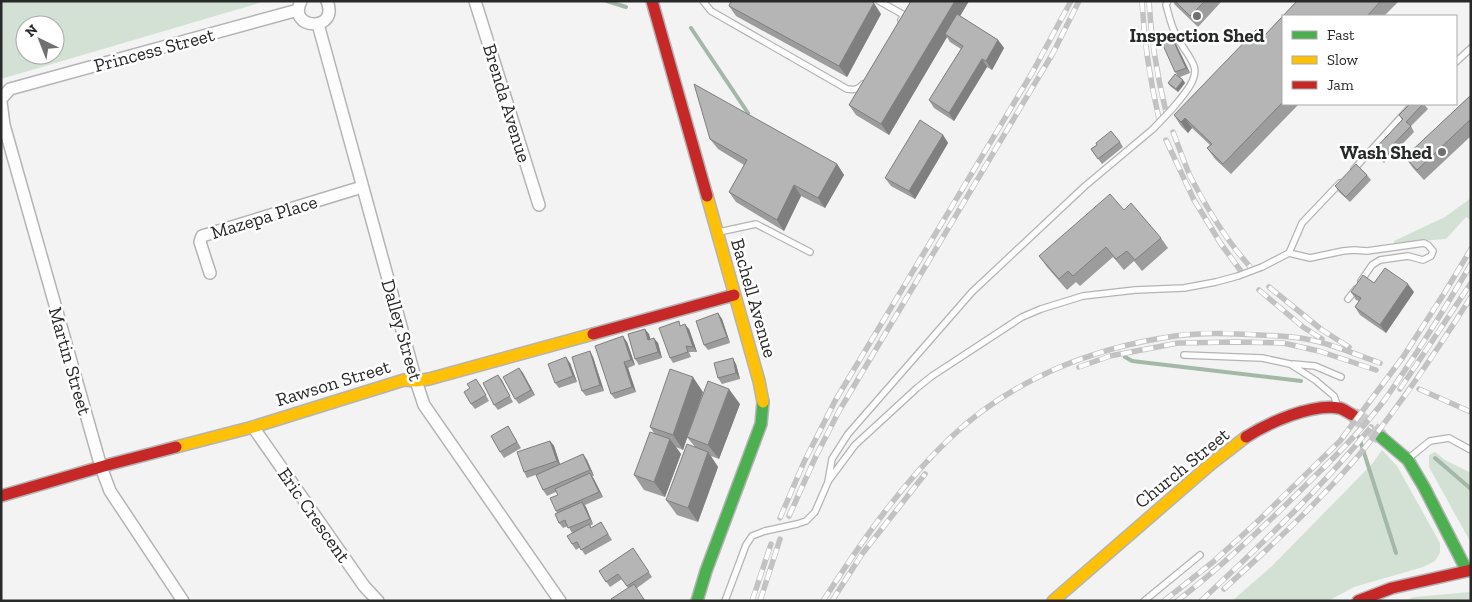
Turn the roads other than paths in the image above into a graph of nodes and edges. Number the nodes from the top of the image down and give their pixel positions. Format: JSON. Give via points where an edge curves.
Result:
{"nodes":[{"id":1,"x":475,"y":1,"type":"edge"},
{"id":2,"x":652,"y":1,"type":"edge"},
{"id":3,"x":703,"y":1,"type":"edge"},
{"id":4,"x":879,"y":1,"type":"edge"},
{"id":5,"x":1168,"y":1,"type":"edge"},
{"id":6,"x":328,"y":2,"type":"edge"},
{"id":7,"x":299,"y":6,"type":"edge"},
{"id":8,"x":899,"y":23,"type":"edge"},
{"id":9,"x":318,"y":24,"type":"junction"},
{"id":10,"x":1471,"y":48,"type":"edge"},
{"id":11,"x":1457,"y":61,"type":"edge"},
{"id":12,"x":866,"y":81,"type":"edge"},
{"id":13,"x":10,"y":89,"type":"joint"},
{"id":14,"x":1,"y":101,"type":"edge"},
{"id":15,"x":1412,"y":105,"type":"edge"},
{"id":16,"x":362,"y":187,"type":"junction"},
{"id":17,"x":539,"y":204,"type":"dead end"},
{"id":18,"x":717,"y":233,"type":"junction"},
{"id":19,"x":810,"y":252,"type":"dead end"},
{"id":20,"x":1289,"y":253,"type":"junction"},
{"id":21,"x":210,"y":273,"type":"dead end"},
{"id":22,"x":734,"y":295,"type":"junction"},
{"id":23,"x":1348,"y":299,"type":"dead end"},
{"id":24,"x":1184,"y":355,"type":"dead end"},
{"id":25,"x":1290,"y":364,"type":"junction"},
{"id":26,"x":1341,"y":377,"type":"dead end"},
{"id":27,"x":416,"y":381,"type":"junction"},
{"id":28,"x":1338,"y":408,"type":"junction"},
{"id":29,"x":1353,"y":415,"type":"tunnel mouth"},
{"id":30,"x":253,"y":427,"type":"junction"},
{"id":31,"x":1381,"y":437,"type":"tunnel mouth"},
{"id":32,"x":1471,"y":450,"type":"edge"},
{"id":33,"x":1408,"y":460,"type":"junction"},
{"id":34,"x":100,"y":467,"type":"junction"},
{"id":35,"x":828,"y":482,"type":"junction"},
{"id":36,"x":1,"y":496,"type":"edge"},
{"id":37,"x":1200,"y":555,"type":"dead end"},
{"id":38,"x":1469,"y":570,"type":"edge"},
{"id":39,"x":183,"y":601,"type":"edge"},
{"id":40,"x":378,"y":601,"type":"edge"},
{"id":41,"x":560,"y":601,"type":"edge"},
{"id":42,"x":697,"y":601,"type":"edge"},
{"id":43,"x":725,"y":601,"type":"edge"},
{"id":44,"x":1053,"y":601,"type":"edge"},
{"id":45,"x":1144,"y":601,"type":"edge"},
{"id":46,"x":1358,"y":601,"type":"edge"}],
"edges":[{"from":1,"to":17,"type":"street","name":"Brenda Avenue"},
{"from":2,"to":18,"type":"main road","name":"Bachell Avenue"},
{"from":3,"to":12,"type":"lane","via":[[711,12],[847,88],[855,90]]},
{"from":4,"to":8,"type":"lane","via":[[904,15]]},
{"from":5,"to":35,"type":"lane","bridge":true,"via":[[1166,6],[1175,35],[1195,71],[1187,90],[1153,129],[1085,186],[972,292],[848,434],[832,459]]},
{"from":6,"to":9,"type":"street","via":[[328,15]]},
{"from":7,"to":9,"type":"street","via":[[304,22]]},
{"from":7,"to":13,"type":"street","name":"Princess Street"},
{"from":9,"to":16,"type":"street","name":"Dalley Street"},
{"from":10,"to":11,"type":"lane"},
{"from":13,"to":14,"type":"street","name":"Martin Street"},
{"from":14,"to":34,"type":"street","name":"Martin Street","via":[[4,125]]},
{"from":15,"to":20,"type":"lane","via":[[1302,223]]},
{"from":16,"to":21,"type":"street","name":"Mazepa Place","via":[[202,236],[200,242]]},
{"from":16,"to":27,"type":"street","name":"Dalley Street"},
{"from":18,"to":19,"type":"lane","via":[[756,224]]},
{"from":18,"to":22,"type":"main road","name":"Bachell Avenue"},
{"from":20,"to":23,"type":"lane","via":[[1310,258],[1343,251],[1424,243],[1433,250],[1432,256],[1423,260],[1408,256],[1380,260],[1372,265]]},
{"from":20,"to":35,"type":"lane","bridge":true,"via":[[1262,267],[1216,282],[1184,288],[1083,296],[1022,317],[917,388],[855,445]]},
{"from":22,"to":27,"type":"main road","name":"Rawson Street"},
{"from":22,"to":42,"type":"main road","name":"Bachell Avenue","via":[[762,392],[761,424]]},
{"from":24,"to":25,"type":"lane","via":[[1262,358]]},
{"from":25,"to":26,"type":"lane","via":[[1315,366]]},
{"from":25,"to":28,"type":"lane","via":[[1334,396]]},
{"from":27,"to":30,"type":"main road","name":"Rawson Street","via":[[404,380]]},
{"from":27,"to":41,"type":"street","name":"Dalley Street","via":[[424,405]]},
{"from":28,"to":29,"type":"main road"},
{"from":28,"to":44,"type":"main road","name":"Church Street","via":[[1285,417],[1238,443]]},
{"from":30,"to":34,"type":"main road","name":"Rawson Street"},
{"from":30,"to":40,"type":"street","name":"Eric Crescent","via":[[364,586]]},
{"from":31,"to":33,"type":"main road"},
{"from":32,"to":33,"type":"lane","via":[[1449,438],[1430,441]]},
{"from":33,"to":38,"type":"main road"},
{"from":34,"to":36,"type":"main road","name":"Rawson Street"},
{"from":34,"to":39,"type":"street","name":"Martin Street","via":[[110,491]]},
{"from":35,"to":43,"type":"lane","bridge":true,"via":[[815,512],[806,521],[752,536]]},
{"from":37,"to":45,"type":"lane"},
{"from":38,"to":46,"type":"main road","via":[[1392,588]]}]}
